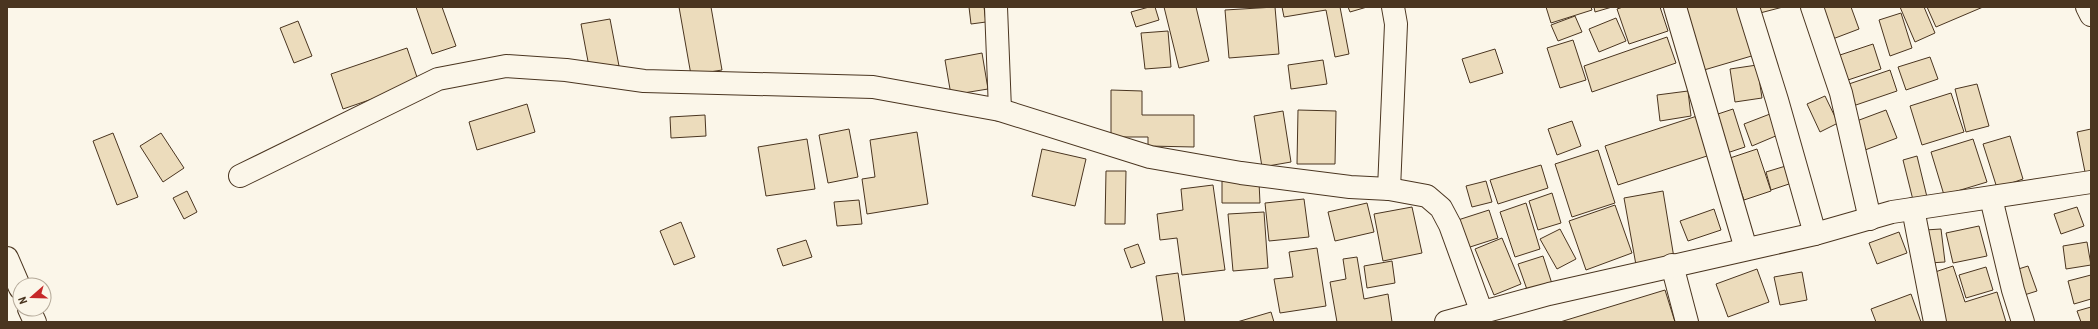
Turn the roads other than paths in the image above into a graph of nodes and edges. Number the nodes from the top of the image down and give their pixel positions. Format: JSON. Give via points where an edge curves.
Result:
{"nodes":[{"id":1,"x":996,"y":7,"type":"edge"},
{"id":2,"x":1393,"y":7,"type":"edge"},
{"id":3,"x":1675,"y":7,"type":"edge"},
{"id":4,"x":1748,"y":7,"type":"edge"},
{"id":5,"x":1812,"y":7,"type":"edge"},
{"id":6,"x":2087,"y":7,"type":"edge"},
{"id":7,"x":2091,"y":15,"type":"edge"},
{"id":8,"x":1000,"y":110,"type":"junction"},
{"id":9,"x":240,"y":176,"type":"dead end"},
{"id":10,"x":2091,"y":182,"type":"edge"},
{"id":11,"x":1389,"y":189,"type":"junction"},
{"id":12,"x":1991,"y":198,"type":"junction"},
{"id":13,"x":1913,"y":209,"type":"junction"},
{"id":14,"x":1870,"y":218,"type":"junction"},
{"id":15,"x":1815,"y":234,"type":"junction"},
{"id":16,"x":1746,"y":249,"type":"junction"},
{"id":17,"x":7,"y":258,"type":"edge"},
{"id":18,"x":1672,"y":265,"type":"junction"},
{"id":19,"x":15,"y":277,"type":"edge"},
{"id":20,"x":1482,"y":313,"type":"junction"},
{"id":21,"x":1452,"y":321,"type":"edge"},
{"id":22,"x":1687,"y":322,"type":"edge"},
{"id":23,"x":1935,"y":322,"type":"edge"},
{"id":24,"x":2023,"y":322,"type":"edge"}],
"edges":[{"from":1,"to":8,"type":"street"},
{"from":2,"to":11,"type":"street","via":[[1396,24]]},
{"from":3,"to":16,"type":"street"},
{"from":4,"to":15,"type":"street"},
{"from":5,"to":14,"type":"street","via":[[1841,93]]},
{"from":6,"to":7,"type":"street"},
{"from":8,"to":9,"type":"street","via":[[872,87],[644,81],[566,70],[506,66],[438,79]]},
{"from":8,"to":11,"type":"street","via":[[1150,157],[1241,173],[1350,187]]},
{"from":10,"to":12,"type":"street"},
{"from":11,"to":20,"type":"street","via":[[1427,196],[1441,208],[1450,225]]},
{"from":12,"to":13,"type":"street"},
{"from":12,"to":24,"type":"street","via":[[2012,290]]},
{"from":13,"to":14,"type":"street"},
{"from":13,"to":23,"type":"street"},
{"from":14,"to":15,"type":"street"},
{"from":15,"to":16,"type":"street"},
{"from":16,"to":18,"type":"street"},
{"from":17,"to":19,"type":"street"},
{"from":18,"to":20,"type":"street","via":[[1549,294]]},
{"from":18,"to":22,"type":"street"},
{"from":20,"to":21,"type":"street"}]}
